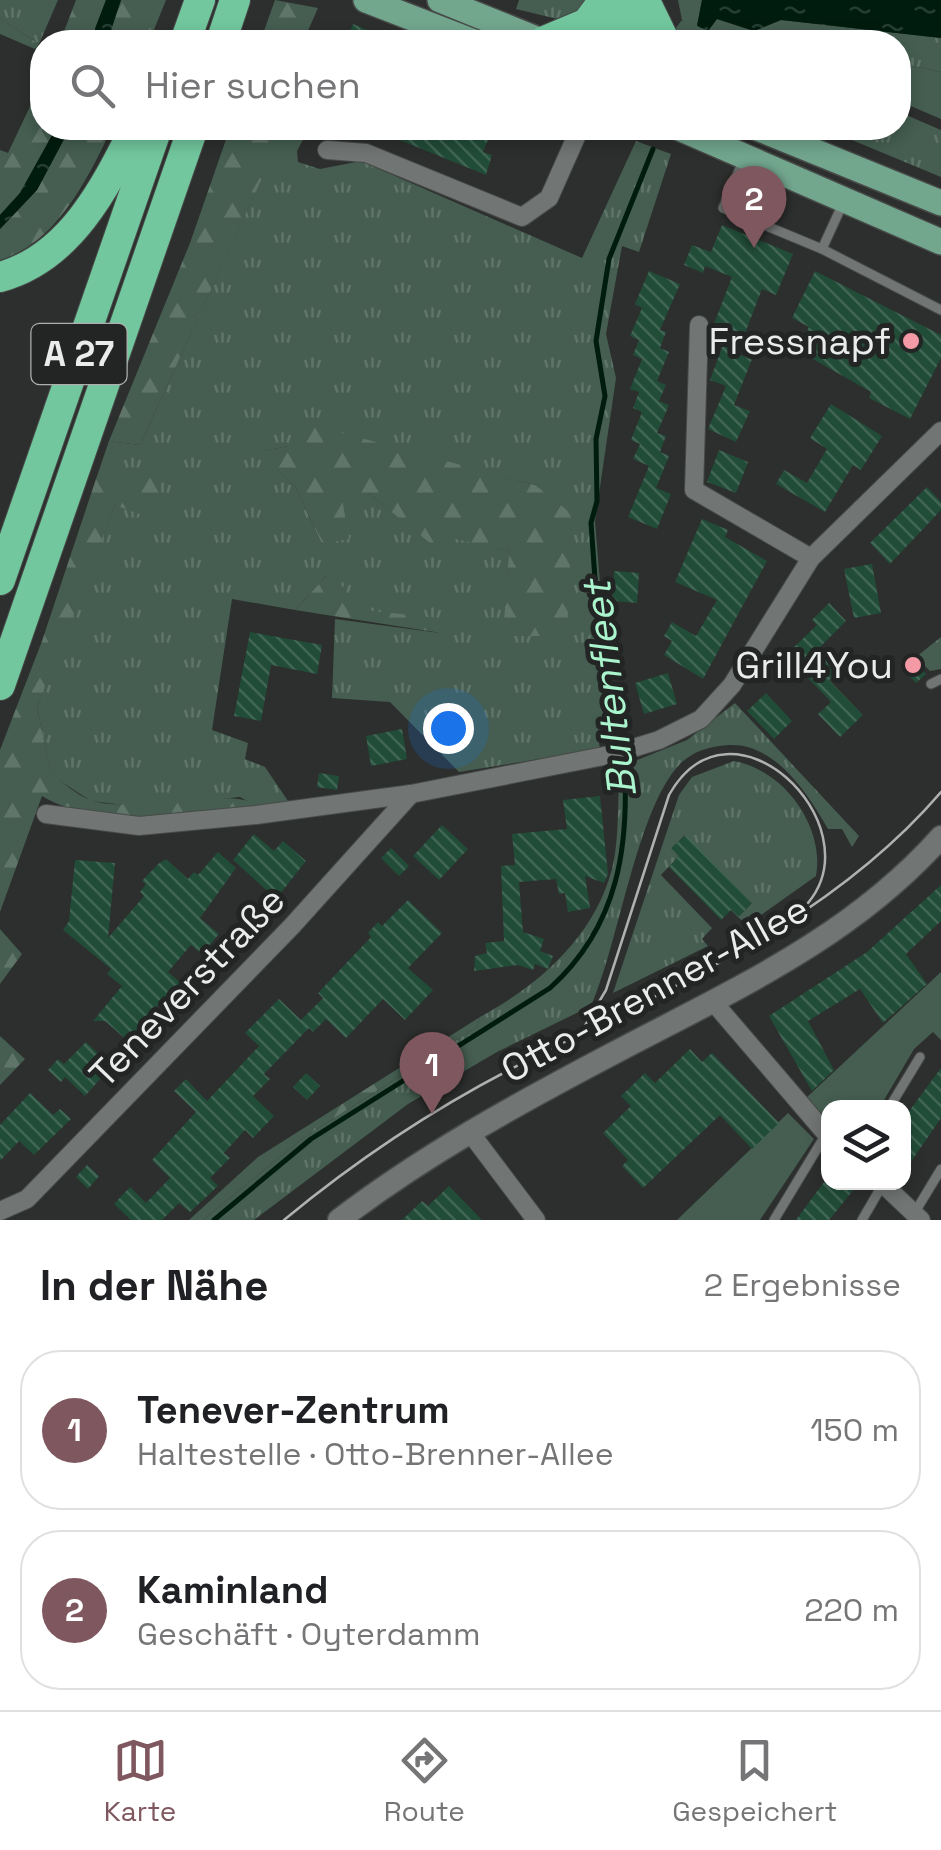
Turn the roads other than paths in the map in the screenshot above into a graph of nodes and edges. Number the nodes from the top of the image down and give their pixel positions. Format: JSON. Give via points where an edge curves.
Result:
{"nodes":[{"id":1,"x":200,"y":0,"type":"edge"},
{"id":2,"x":236,"y":0,"type":"edge"},
{"id":3,"x":366,"y":0,"type":"edge"},
{"id":4,"x":440,"y":0,"type":"edge"},
{"id":5,"x":604,"y":0,"type":"edge"},
{"id":6,"x":638,"y":1,"type":"edge"},
{"id":7,"x":188,"y":30,"type":"edge"},
{"id":8,"x":225,"y":30,"type":"edge"},
{"id":9,"x":443,"y":30,"type":"edge"},
{"id":10,"x":514,"y":30,"type":"edge"},
{"id":11,"x":570,"y":30,"type":"edge"},
{"id":12,"x":614,"y":30,"type":"edge"},
{"id":13,"x":634,"y":30,"type":"edge"},
{"id":14,"x":657,"y":30,"type":"edge"},
{"id":15,"x":128,"y":140,"type":"edge"},
{"id":16,"x":153,"y":140,"type":"edge"},
{"id":17,"x":189,"y":140,"type":"edge"},
{"id":18,"x":575,"y":140,"type":"edge"},
{"id":19,"x":709,"y":140,"type":"edge"},
{"id":20,"x":788,"y":140,"type":"edge"},
{"id":21,"x":327,"y":150,"type":"dead end"},
{"id":22,"x":746,"y":155,"type":"junction"},
{"id":23,"x":845,"y":199,"type":"junction"},
{"id":24,"x":941,"y":202,"type":"edge"},
{"id":25,"x":941,"y":242,"type":"edge"},
{"id":26,"x":822,"y":249,"type":"junction"},
{"id":27,"x":0,"y":278,"type":"edge"},
{"id":28,"x":941,"y":310,"type":"edge"},
{"id":29,"x":699,"y":326,"type":"dead end"},
{"id":30,"x":941,"y":431,"type":"edge"},
{"id":31,"x":811,"y":558,"type":"junction"},
{"id":32,"x":0,"y":580,"type":"edge"},
{"id":33,"x":0,"y":685,"type":"edge"},
{"id":34,"x":411,"y":794,"type":"junction"},
{"id":35,"x":46,"y":814,"type":"dead end"},
{"id":36,"x":941,"y":836,"type":"edge"},
{"id":37,"x":715,"y":1004,"type":"junction"},
{"id":38,"x":920,"y":1057,"type":"dead end"},
{"id":39,"x":894,"y":1100,"type":"edge"},
{"id":40,"x":821,"y":1128,"type":"edge"},
{"id":41,"x":468,"y":1131,"type":"junction"},
{"id":42,"x":821,"y":1145,"type":"edge"},
{"id":43,"x":941,"y":1169,"type":"edge"},
{"id":44,"x":878,"y":1190,"type":"edge"},
{"id":45,"x":890,"y":1190,"type":"edge"},
{"id":46,"x":0,"y":1211,"type":"edge"},
{"id":47,"x":918,"y":1216,"type":"edge"},
{"id":48,"x":339,"y":1220,"type":"edge"},
{"id":49,"x":536,"y":1220,"type":"edge"},
{"id":50,"x":774,"y":1220,"type":"edge"},
{"id":51,"x":862,"y":1220,"type":"edge"}],
"edges":[{"from":1,"to":7,"type":"highway"},
{"from":2,"to":8,"type":"highway"},
{"from":3,"to":9,"type":"main road"},
{"from":4,"to":10,"type":"main road"},
{"from":5,"to":11,"type":"highway","via":[[588,22]]},
{"from":6,"to":12,"type":"highway"},
{"from":6,"to":13,"type":"highway"},
{"from":6,"to":14,"type":"highway"},
{"from":15,"to":27,"type":"highway","via":[[63,240],[38,261]]},
{"from":16,"to":32,"type":"highway","number":"A 27"},
{"from":17,"to":33,"type":"highway","number":"A 27"},
{"from":18,"to":21,"type":"street","via":[[549,198],[522,217],[366,154]]},
{"from":19,"to":22,"type":"main road"},
{"from":20,"to":24,"type":"main road"},
{"from":22,"to":23,"type":"main road"},
{"from":22,"to":26,"type":"lane","via":[[723,208]]},
{"from":23,"to":25,"type":"main road"},
{"from":23,"to":26,"type":"lane"},
{"from":26,"to":28,"type":"lane"},
{"from":29,"to":31,"type":"street","via":[[694,490]]},
{"from":30,"to":31,"type":"street"},
{"from":31,"to":34,"type":"street","via":[[732,685],[702,719],[614,754]]},
{"from":34,"to":35,"type":"street","via":[[139,826]]},
{"from":34,"to":46,"type":"street","name":"Teneverstraße","via":[[27,1200]]},
{"from":36,"to":37,"type":"street","name":"Otto-Brenner-Allee","via":[[874,903]]},
{"from":37,"to":40,"type":"street"},
{"from":37,"to":41,"type":"street","name":"Otto-Brenner-Allee"},
{"from":38,"to":39,"type":"lane"},
{"from":41,"to":48,"type":"street","name":"Otto-Brenner-Allee"},
{"from":41,"to":49,"type":"street"},
{"from":42,"to":50,"type":"lane"},
{"from":43,"to":47,"type":"lane"},
{"from":44,"to":51,"type":"lane"},
{"from":45,"to":47,"type":"street"}]}
